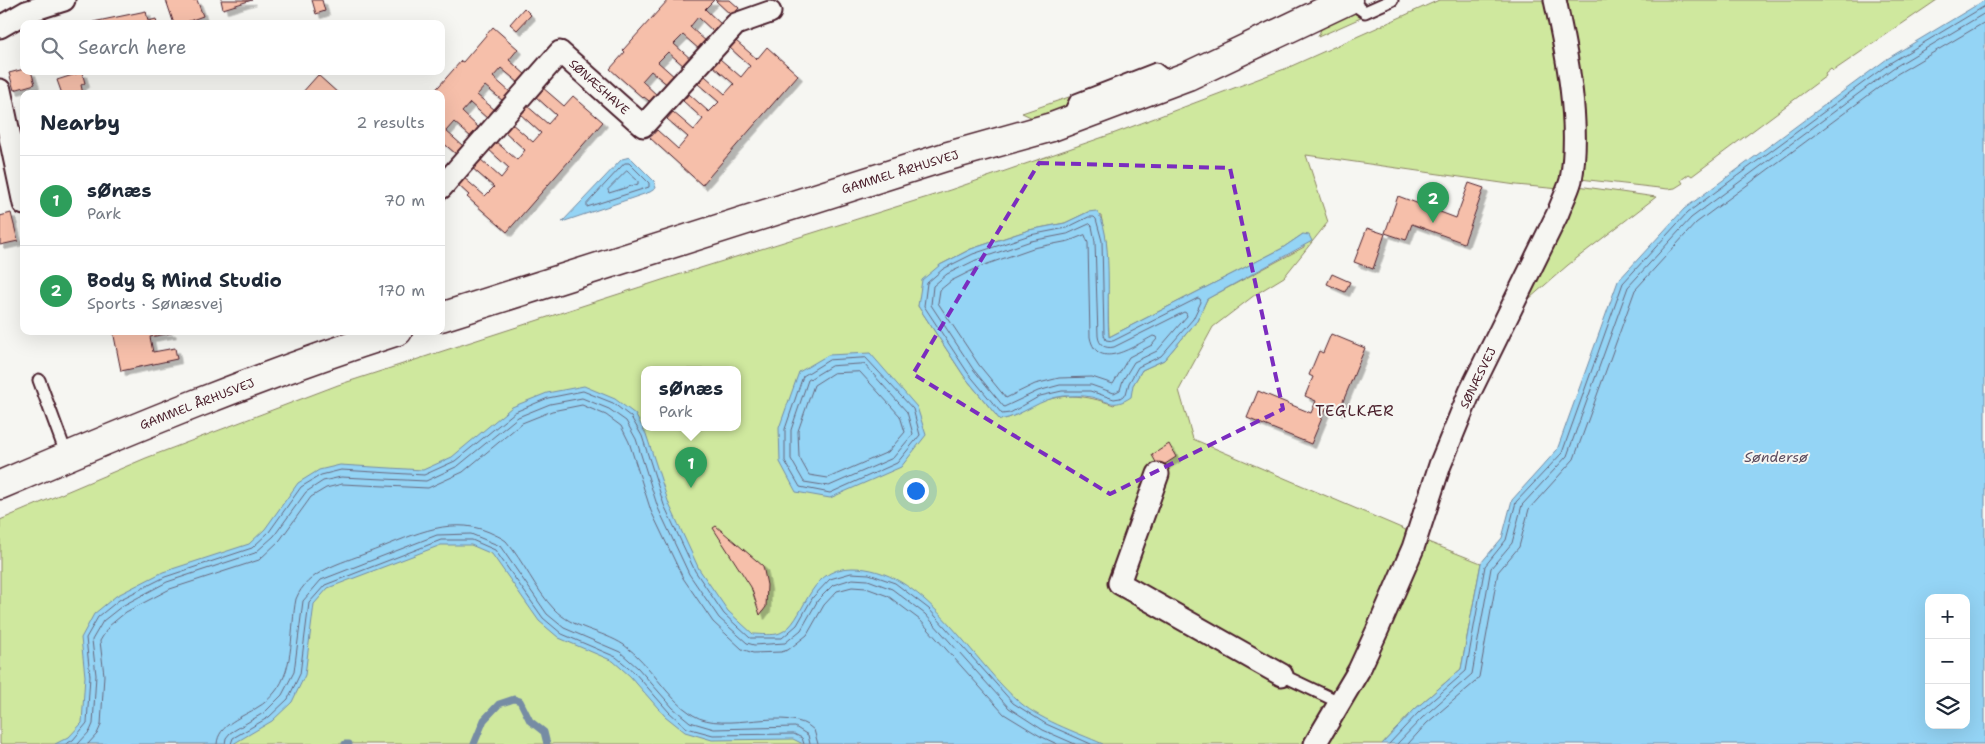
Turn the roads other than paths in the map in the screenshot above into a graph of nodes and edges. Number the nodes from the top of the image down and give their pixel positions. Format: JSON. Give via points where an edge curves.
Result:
{"nodes":[{"id":1,"x":64,"y":0,"type":"edge"},
{"id":2,"x":1348,"y":0,"type":"edge"},
{"id":3,"x":1392,"y":0,"type":"edge"},
{"id":4,"x":1555,"y":0,"type":"edge"},
{"id":5,"x":770,"y":12,"type":"dead end"},
{"id":6,"x":0,"y":26,"type":"edge"},
{"id":7,"x":0,"y":90,"type":"edge"},
{"id":8,"x":445,"y":183,"type":"edge"},
{"id":9,"x":20,"y":185,"type":"edge"},
{"id":10,"x":445,"y":316,"type":"edge"},
{"id":11,"x":386,"y":335,"type":"edge"},
{"id":12,"x":39,"y":380,"type":"dead end"},
{"id":13,"x":67,"y":456,"type":"junction"},
{"id":14,"x":1158,"y":474,"type":"dead end"},
{"id":15,"x":0,"y":484,"type":"edge"},
{"id":16,"x":1282,"y":675,"type":"joint"},
{"id":17,"x":1341,"y":703,"type":"junction"},
{"id":18,"x":1315,"y":744,"type":"edge"}],
"edges":[{"from":1,"to":6,"type":"street","via":[[26,12]]},
{"from":2,"to":3,"type":"lane","via":[[1365,12]]},
{"from":2,"to":10,"type":"street","name":"GAMMEL ÅRHUSVEJ","via":[[1174,82],[1065,122]]},
{"from":4,"to":17,"type":"street","name":"SØNÆSVEJ","via":[[1573,110],[1575,146],[1570,182],[1470,392],[1405,565]]},
{"from":5,"to":8,"type":"street","name":"SØNÆSHAVE","via":[[736,24],[643,126],[560,52]]},
{"from":7,"to":9,"type":"street"},
{"from":11,"to":13,"type":"street","name":"GAMMEL ÅRHUSVEJ","via":[[280,372]]},
{"from":12,"to":13,"type":"lane"},
{"from":13,"to":15,"type":"street","name":"GAMMEL ÅRHUSVEJ"},
{"from":14,"to":16,"type":"street","via":[[1119,583]]},
{"from":16,"to":17,"type":"lane"},
{"from":17,"to":18,"type":"street","name":"SØNÆSVEJ"}]}
